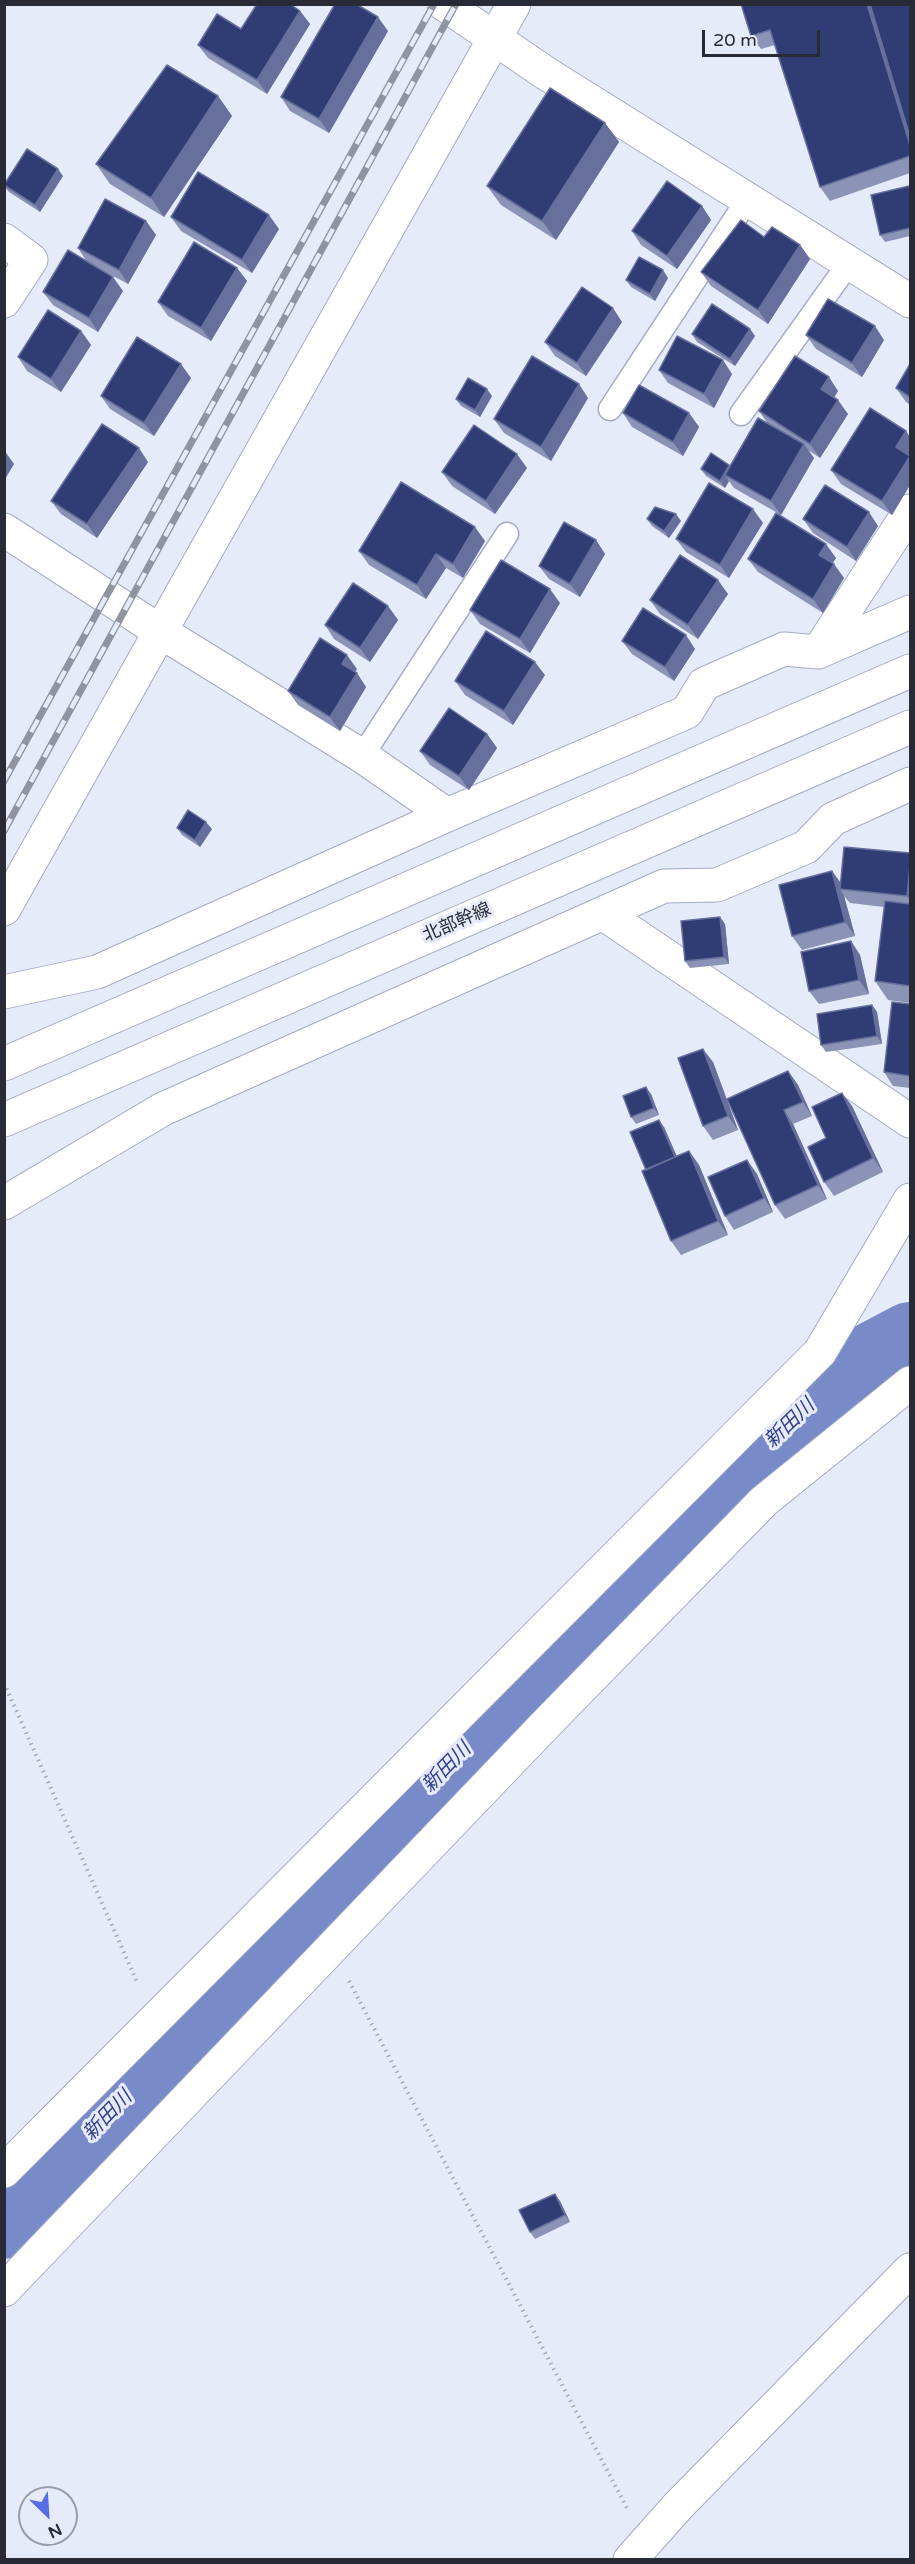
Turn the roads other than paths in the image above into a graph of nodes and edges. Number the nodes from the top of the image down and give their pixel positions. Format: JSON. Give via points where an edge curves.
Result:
{"nodes":[{"id":1,"x":444,"y":4,"type":"edge"},
{"id":2,"x":514,"y":4,"type":"edge"},
{"id":3,"x":497,"y":38,"type":"junction"},
{"id":4,"x":748,"y":199,"type":"junction"},
{"id":5,"x":4,"y":240,"type":"edge"},
{"id":6,"x":849,"y":263,"type":"junction"},
{"id":7,"x":4,"y":301,"type":"edge"},
{"id":8,"x":910,"y":301,"type":"edge"},
{"id":9,"x":610,"y":409,"type":"dead end"},
{"id":10,"x":741,"y":414,"type":"dead end"},
{"id":11,"x":910,"y":511,"type":"edge"},
{"id":12,"x":4,"y":530,"type":"edge"},
{"id":13,"x":507,"y":534,"type":"dead end"},
{"id":14,"x":910,"y":612,"type":"edge"},
{"id":15,"x":161,"y":632,"type":"junction"},
{"id":16,"x":818,"y":652,"type":"junction"},
{"id":17,"x":910,"y":671,"type":"edge"},
{"id":18,"x":910,"y":726,"type":"edge"},
{"id":19,"x":362,"y":756,"type":"junction"},
{"id":20,"x":910,"y":784,"type":"edge"},
{"id":21,"x":447,"y":815,"type":"junction"},
{"id":22,"x":4,"y":909,"type":"edge"},
{"id":23,"x":604,"y":914,"type":"junction"},
{"id":24,"x":4,"y":992,"type":"edge"},
{"id":25,"x":4,"y":1064,"type":"edge"},
{"id":26,"x":4,"y":1120,"type":"edge"},
{"id":27,"x":910,"y":1121,"type":"edge"},
{"id":28,"x":910,"y":1200,"type":"edge"},
{"id":29,"x":4,"y":1203,"type":"edge"},
{"id":30,"x":910,"y":1383,"type":"edge"},
{"id":31,"x":4,"y":2171,"type":"edge"},
{"id":32,"x":910,"y":2270,"type":"edge"},
{"id":33,"x":4,"y":2290,"type":"edge"},
{"id":34,"x":638,"y":2551,"type":"edge"}],
"edges":[{"from":1,"to":3,"type":"street"},
{"from":2,"to":3,"type":"street"},
{"from":3,"to":4,"type":"street","via":[[547,74]]},
{"from":3,"to":15,"type":"street"},
{"from":4,"to":6,"type":"street"},
{"from":4,"to":9,"type":"lane"},
{"from":5,"to":7,"type":"street","via":[[31,260]]},
{"from":6,"to":8,"type":"street"},
{"from":6,"to":10,"type":"lane"},
{"from":11,"to":16,"type":"street"},
{"from":12,"to":15,"type":"street"},
{"from":13,"to":19,"type":"lane"},
{"from":14,"to":16,"type":"street"},
{"from":15,"to":19,"type":"street"},
{"from":15,"to":22,"type":"street"},
{"from":16,"to":21,"type":"street","via":[[784,649],[774,653],[704,684],[687,712]]},
{"from":17,"to":25,"type":"street"},
{"from":18,"to":26,"type":"street","name":"北部幹線"},
{"from":19,"to":21,"type":"street"},
{"from":20,"to":23,"type":"street","via":[[833,819],[806,847],[717,885],[664,886]]},
{"from":21,"to":24,"type":"street","via":[[97,972]]},
{"from":23,"to":27,"type":"street"},
{"from":23,"to":29,"type":"street","via":[[163,1109]]},
{"from":28,"to":31,"type":"street","via":[[820,1352]]},
{"from":30,"to":33,"type":"street","via":[[764,1501]]},
{"from":32,"to":34,"type":"street"}]}
